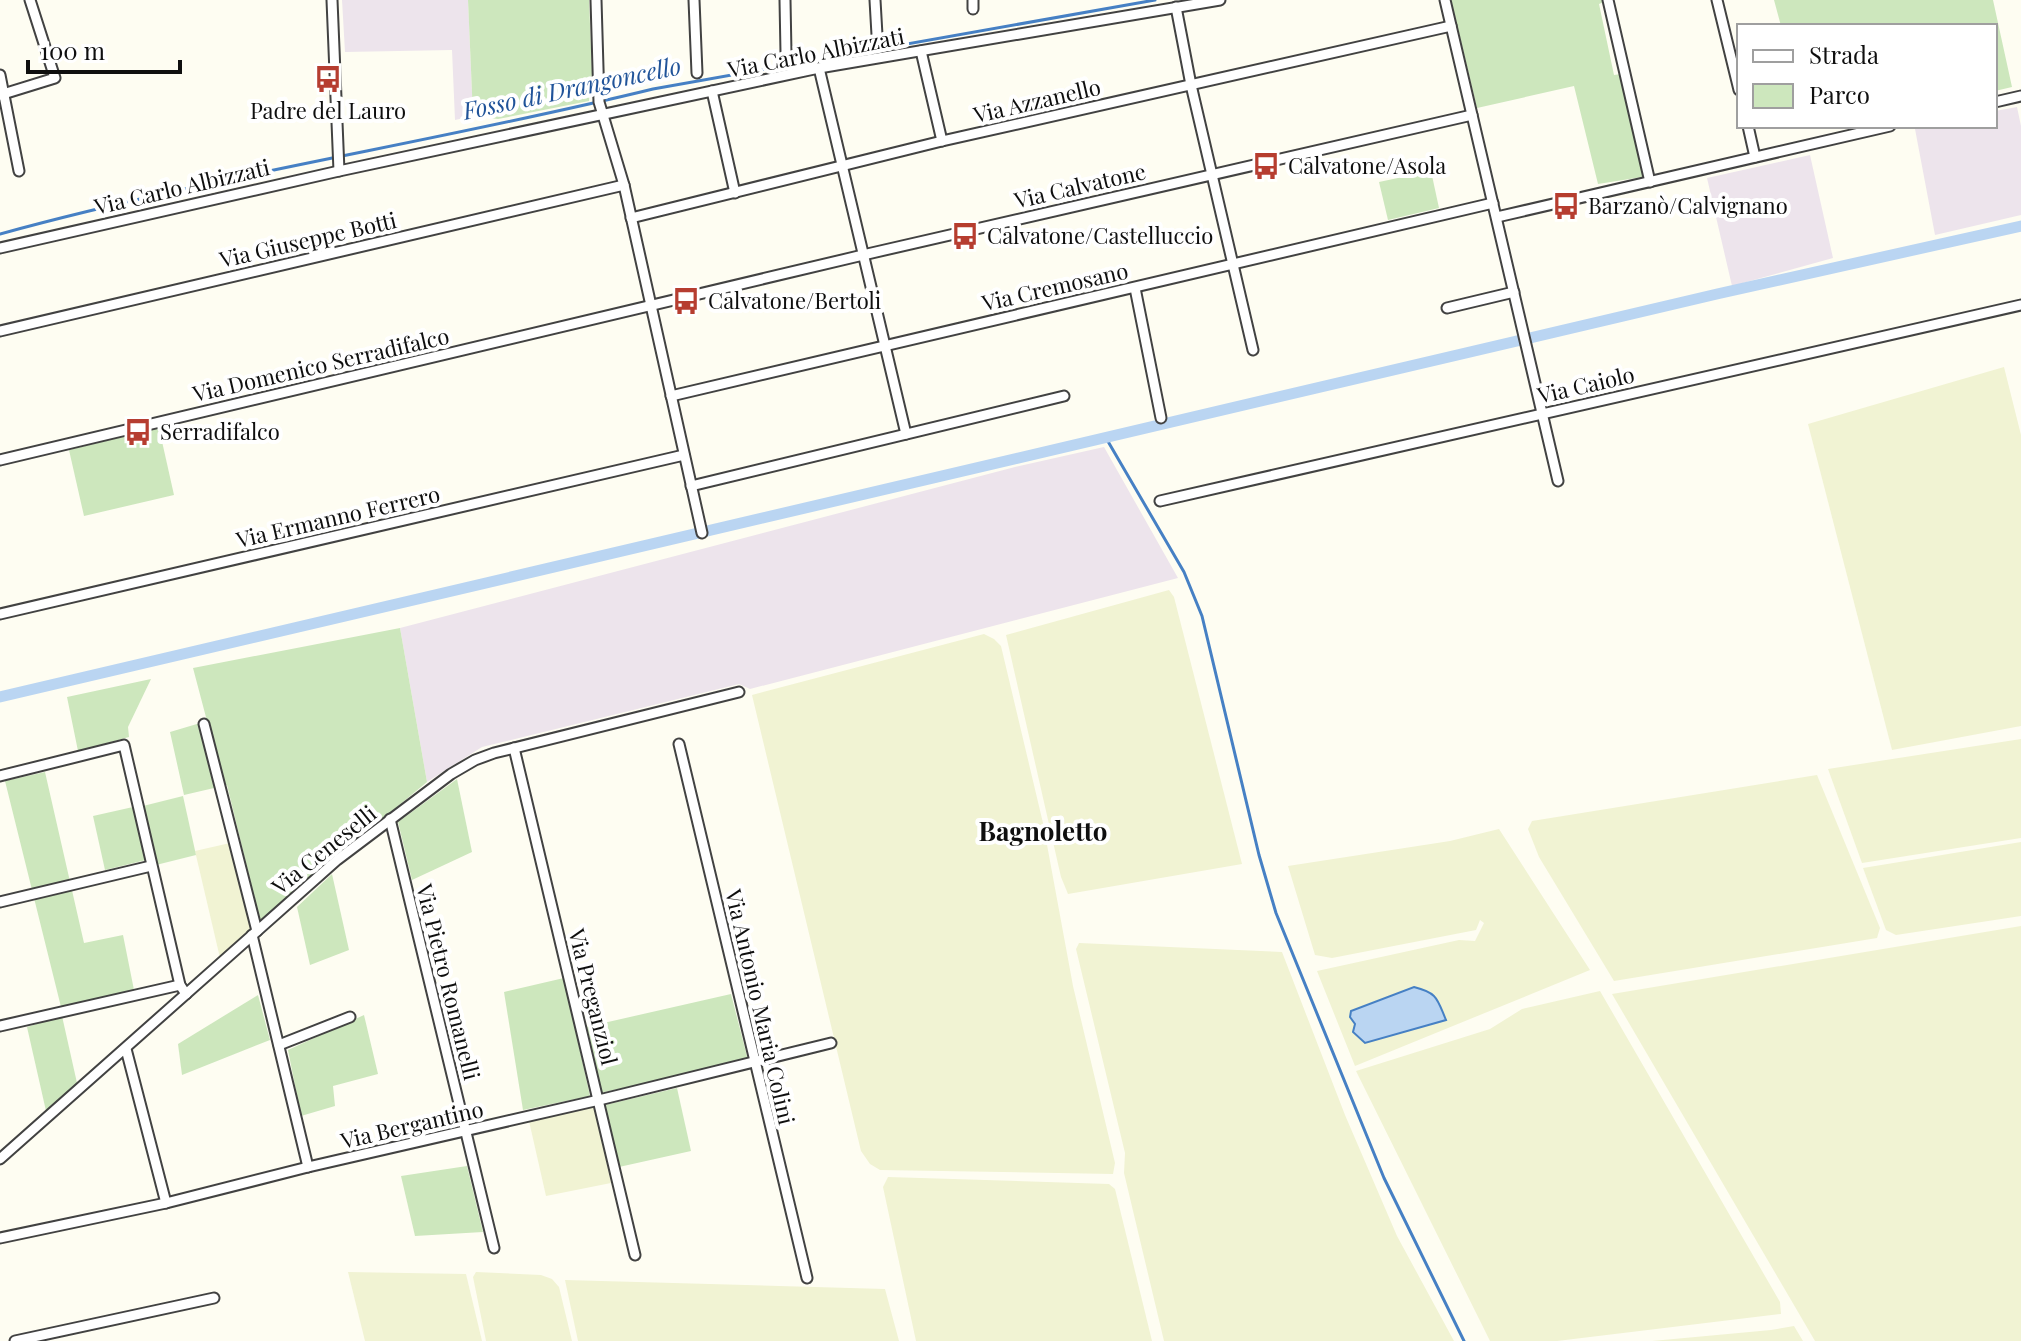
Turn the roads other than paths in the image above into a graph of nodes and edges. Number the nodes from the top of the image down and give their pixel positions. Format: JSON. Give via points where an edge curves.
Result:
{"nodes":[{"id":1,"x":30,"y":0,"type":"edge"},
{"id":2,"x":332,"y":0,"type":"edge"},
{"id":3,"x":596,"y":0,"type":"edge"},
{"id":4,"x":694,"y":0,"type":"edge"},
{"id":5,"x":785,"y":0,"type":"edge"},
{"id":6,"x":875,"y":0,"type":"edge"},
{"id":7,"x":1220,"y":0,"type":"edge"},
{"id":8,"x":1445,"y":0,"type":"edge"},
{"id":9,"x":1608,"y":0,"type":"edge"},
{"id":10,"x":1717,"y":0,"type":"edge"},
{"id":11,"x":1176,"y":7,"type":"junction"},
{"id":12,"x":1451,"y":26,"type":"junction"},
{"id":13,"x":877,"y":35,"type":"dead end"},
{"id":14,"x":921,"y":51,"type":"junction"},
{"id":15,"x":786,"y":53,"type":"dead end"},
{"id":16,"x":819,"y":68,"type":"junction"},
{"id":17,"x":697,"y":73,"type":"dead end"},
{"id":18,"x":0,"y":75,"type":"edge"},
{"id":19,"x":1737,"y":82,"type":"edge"},
{"id":20,"x":1191,"y":85,"type":"junction"},
{"id":21,"x":712,"y":91,"type":"junction"},
{"id":22,"x":2,"y":95,"type":"edge"},
{"id":23,"x":2021,"y":96,"type":"edge"},
{"id":24,"x":1997,"y":102,"type":"edge"},
{"id":25,"x":604,"y":113,"type":"junction"},
{"id":26,"x":1472,"y":115,"type":"junction"},
{"id":27,"x":1748,"y":128,"type":"edge"},
{"id":28,"x":1881,"y":128,"type":"edge"},
{"id":29,"x":942,"y":141,"type":"junction"},
{"id":30,"x":1755,"y":157,"type":"junction"},
{"id":31,"x":844,"y":166,"type":"junction"},
{"id":32,"x":19,"y":171,"type":"dead end"},
{"id":33,"x":339,"y":171,"type":"junction"},
{"id":34,"x":1212,"y":175,"type":"junction"},
{"id":35,"x":1650,"y":182,"type":"junction"},
{"id":36,"x":624,"y":185,"type":"junction"},
{"id":37,"x":735,"y":193,"type":"junction"},
{"id":38,"x":1493,"y":203,"type":"junction"},
{"id":39,"x":1497,"y":217,"type":"junction"},
{"id":40,"x":631,"y":218,"type":"junction"},
{"id":41,"x":0,"y":248,"type":"edge"},
{"id":42,"x":863,"y":255,"type":"junction"},
{"id":43,"x":1232,"y":264,"type":"junction"},
{"id":44,"x":1135,"y":288,"type":"junction"},
{"id":45,"x":1514,"y":292,"type":"junction"},
{"id":46,"x":650,"y":305,"type":"junction"},
{"id":47,"x":2021,"y":305,"type":"edge"},
{"id":48,"x":1447,"y":308,"type":"dead end"},
{"id":49,"x":0,"y":331,"type":"edge"},
{"id":50,"x":885,"y":345,"type":"junction"},
{"id":51,"x":1253,"y":350,"type":"dead end"},
{"id":52,"x":671,"y":396,"type":"junction"},
{"id":53,"x":1064,"y":396,"type":"dead end"},
{"id":54,"x":1542,"y":413,"type":"junction"},
{"id":55,"x":1161,"y":418,"type":"dead end"},
{"id":56,"x":906,"y":434,"type":"junction"},
{"id":57,"x":684,"y":455,"type":"junction"},
{"id":58,"x":0,"y":460,"type":"edge"},
{"id":59,"x":1558,"y":481,"type":"dead end"},
{"id":60,"x":691,"y":486,"type":"junction"},
{"id":61,"x":1160,"y":501,"type":"dead end"},
{"id":62,"x":702,"y":533,"type":"dead end"},
{"id":63,"x":0,"y":614,"type":"edge"},
{"id":64,"x":739,"y":692,"type":"dead end"},
{"id":65,"x":204,"y":724,"type":"dead end"},
{"id":66,"x":679,"y":744,"type":"dead end"},
{"id":67,"x":514,"y":748,"type":"junction"},
{"id":68,"x":0,"y":776,"type":"edge"},
{"id":69,"x":390,"y":819,"type":"junction"},
{"id":70,"x":151,"y":866,"type":"junction"},
{"id":71,"x":0,"y":902,"type":"edge"},
{"id":72,"x":254,"y":933,"type":"junction"},
{"id":73,"x":183,"y":990,"type":"junction"},
{"id":74,"x":350,"y":1017,"type":"dead end"},
{"id":75,"x":0,"y":1026,"type":"edge"},
{"id":76,"x":831,"y":1043,"type":"dead end"},
{"id":77,"x":279,"y":1045,"type":"junction"},
{"id":78,"x":126,"y":1049,"type":"junction"},
{"id":79,"x":755,"y":1062,"type":"junction"},
{"id":80,"x":599,"y":1100,"type":"junction"},
{"id":81,"x":466,"y":1131,"type":"junction"},
{"id":82,"x":0,"y":1159,"type":"edge"},
{"id":83,"x":308,"y":1167,"type":"junction"},
{"id":84,"x":166,"y":1203,"type":"junction"},
{"id":85,"x":0,"y":1238,"type":"edge"},
{"id":86,"x":494,"y":1248,"type":"dead end"},
{"id":87,"x":635,"y":1255,"type":"dead end"},
{"id":88,"x":807,"y":1278,"type":"dead end"},
{"id":89,"x":214,"y":1298,"type":"dead end"},
{"id":90,"x":15,"y":1341,"type":"edge"}],
"edges":[{"from":1,"to":22,"type":"street","via":[[55,78]]},
{"from":2,"to":33,"type":"street"},
{"from":3,"to":25,"type":"street","via":[[598,90]]},
{"from":4,"to":17,"type":"street"},
{"from":5,"to":15,"type":"street"},
{"from":6,"to":13,"type":"street"},
{"from":7,"to":11,"type":"street","name":"Via Carlo Albizzati"},
{"from":8,"to":12,"type":"street"},
{"from":9,"to":35,"type":"street"},
{"from":10,"to":19,"type":"street"},
{"from":11,"to":14,"type":"street","name":"Via Carlo Albizzati"},
{"from":11,"to":20,"type":"street"},
{"from":12,"to":20,"type":"street","name":"Via Azzanello"},
{"from":12,"to":26,"type":"street"},
{"from":14,"to":16,"type":"street","name":"Via Carlo Albizzati"},
{"from":14,"to":29,"type":"street"},
{"from":16,"to":21,"type":"street","name":"Via Carlo Albizzati"},
{"from":16,"to":31,"type":"street"},
{"from":18,"to":22,"type":"street"},
{"from":20,"to":29,"type":"street","name":"Via Azzanello"},
{"from":20,"to":34,"type":"street"},
{"from":21,"to":25,"type":"street","name":"Via Carlo Albizzati"},
{"from":21,"to":37,"type":"street"},
{"from":22,"to":32,"type":"street"},
{"from":23,"to":24,"type":"street"},
{"from":25,"to":33,"type":"street","name":"Via Carlo Albizzati"},
{"from":25,"to":36,"type":"street"},
{"from":26,"to":34,"type":"street","name":"Via Calvatone"},
{"from":26,"to":38,"type":"street"},
{"from":27,"to":30,"type":"street"},
{"from":28,"to":30,"type":"street"},
{"from":29,"to":31,"type":"street","name":"Via Azzanello"},
{"from":30,"to":35,"type":"street"},
{"from":31,"to":37,"type":"street","name":"Via Azzanello"},
{"from":31,"to":42,"type":"street"},
{"from":33,"to":41,"type":"street","name":"Via Carlo Albizzati"},
{"from":34,"to":42,"type":"street","name":"Via Calvatone"},
{"from":34,"to":43,"type":"street"},
{"from":35,"to":39,"type":"street"},
{"from":36,"to":40,"type":"street"},
{"from":36,"to":49,"type":"street","name":"Via Giuseppe Botti"},
{"from":37,"to":40,"type":"street","name":"Via Azzanello"},
{"from":38,"to":39,"type":"street"},
{"from":38,"to":43,"type":"street","name":"Via Cremosano"},
{"from":39,"to":45,"type":"street"},
{"from":40,"to":46,"type":"street"},
{"from":42,"to":46,"type":"street","name":"Via Calvatone"},
{"from":42,"to":50,"type":"street"},
{"from":43,"to":44,"type":"street","name":"Via Cremosano"},
{"from":43,"to":51,"type":"street"},
{"from":44,"to":50,"type":"street","name":"Via Cremosano"},
{"from":44,"to":55,"type":"street"},
{"from":45,"to":48,"type":"street"},
{"from":45,"to":54,"type":"street"},
{"from":46,"to":52,"type":"street"},
{"from":46,"to":58,"type":"street","name":"Via Domenico Serradifalco"},
{"from":47,"to":54,"type":"street","name":"Via Caiolo"},
{"from":50,"to":52,"type":"street","name":"Via Cremosano"},
{"from":50,"to":56,"type":"street"},
{"from":52,"to":57,"type":"street"},
{"from":53,"to":56,"type":"street"},
{"from":54,"to":59,"type":"street"},
{"from":54,"to":61,"type":"street","name":"Via Caiolo"},
{"from":56,"to":60,"type":"street"},
{"from":57,"to":60,"type":"street"},
{"from":57,"to":63,"type":"street","name":"Via Ermanno Ferrero"},
{"from":60,"to":62,"type":"street"},
{"from":64,"to":67,"type":"street","name":"Via Ceneselli"},
{"from":65,"to":72,"type":"street"},
{"from":66,"to":79,"type":"street","name":"Via Antonio Maria Colini"},
{"from":67,"to":69,"type":"street","name":"Via Ceneselli","via":[[464,766]]},
{"from":67,"to":80,"type":"street","name":"Via Preganziol"},
{"from":68,"to":70,"type":"street","via":[[124,745]]},
{"from":69,"to":72,"type":"street","name":"Via Ceneselli"},
{"from":69,"to":81,"type":"street","name":"Via Pietro Romanelli"},
{"from":70,"to":71,"type":"street"},
{"from":70,"to":73,"type":"street"},
{"from":72,"to":73,"type":"street","name":"Via Ceneselli"},
{"from":72,"to":77,"type":"street"},
{"from":73,"to":75,"type":"street"},
{"from":73,"to":78,"type":"street","name":"Via Ceneselli"},
{"from":74,"to":77,"type":"street"},
{"from":76,"to":79,"type":"street","name":"Via Bergantino"},
{"from":77,"to":83,"type":"street"},
{"from":78,"to":82,"type":"street","name":"Via Ceneselli"},
{"from":78,"to":84,"type":"street"},
{"from":79,"to":80,"type":"street","name":"Via Bergantino"},
{"from":79,"to":88,"type":"street","name":"Via Antonio Maria Colini"},
{"from":80,"to":81,"type":"street","name":"Via Bergantino"},
{"from":80,"to":87,"type":"street","name":"Via Preganziol"},
{"from":81,"to":83,"type":"street","name":"Via Bergantino"},
{"from":81,"to":86,"type":"street","name":"Via Pietro Romanelli"},
{"from":83,"to":84,"type":"street","name":"Via Bergantino"},
{"from":84,"to":85,"type":"street","name":"Via Bergantino"},
{"from":89,"to":90,"type":"street"}]}
